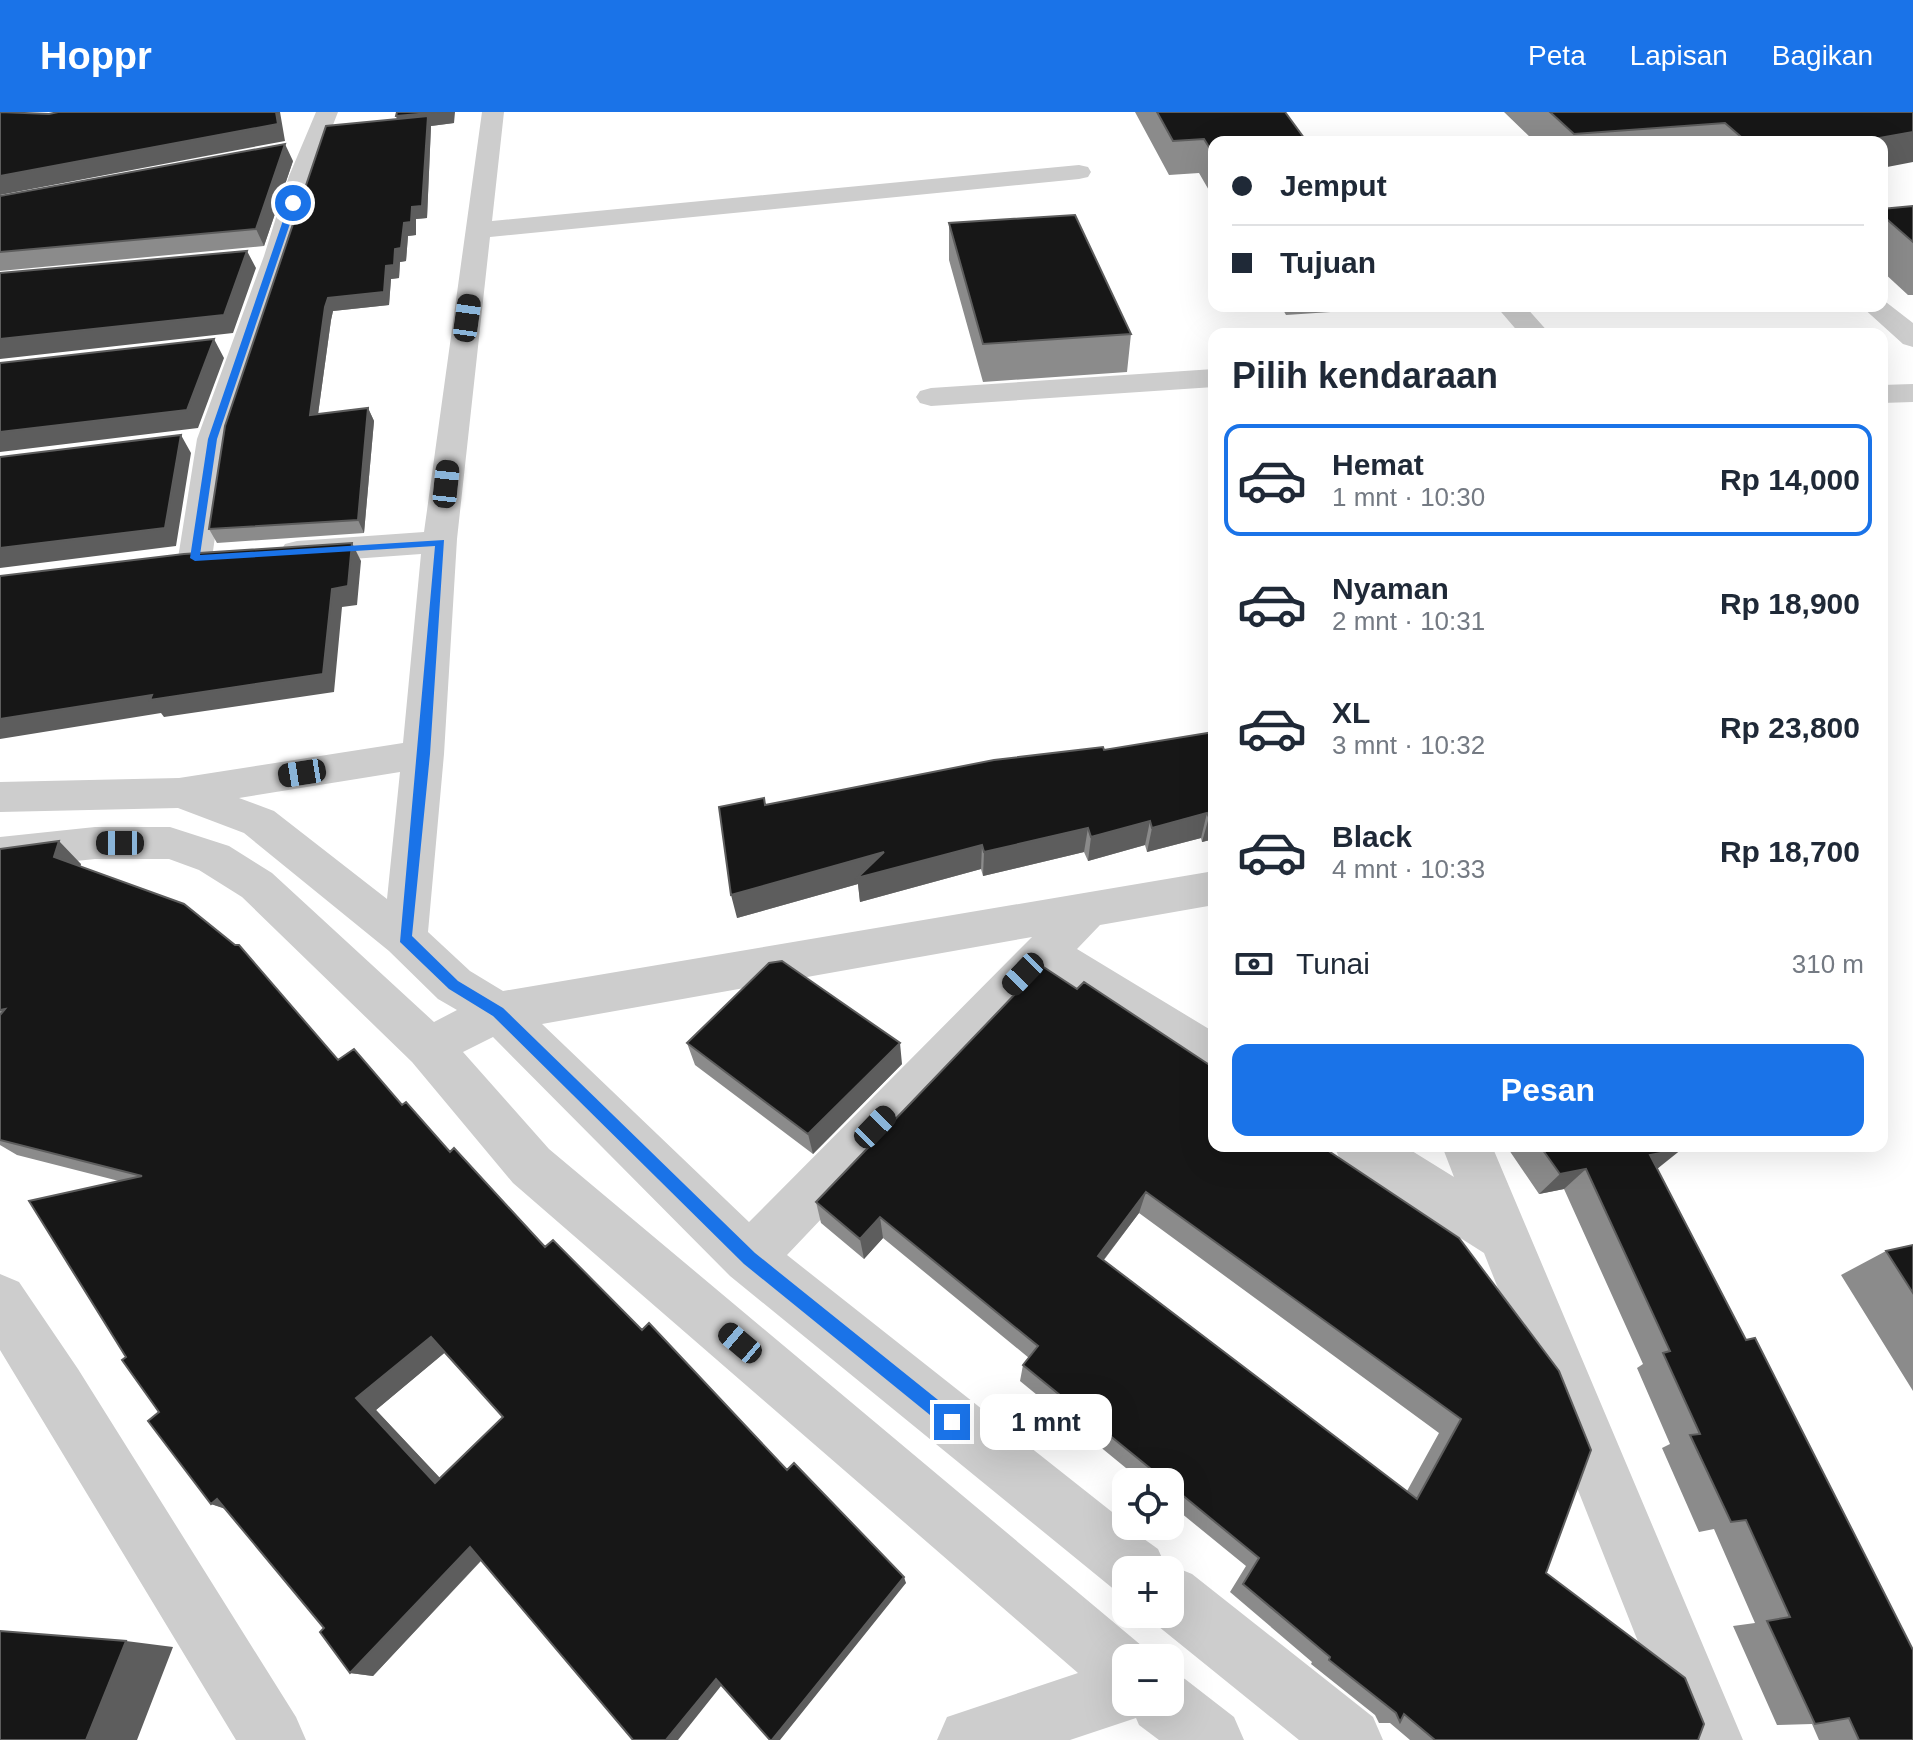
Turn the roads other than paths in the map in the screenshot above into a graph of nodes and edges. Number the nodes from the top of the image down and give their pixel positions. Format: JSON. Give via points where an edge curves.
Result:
{"nodes":[{"id":1,"x":327,"y":112,"type":"edge"},
{"id":2,"x":493,"y":112,"type":"edge"},
{"id":3,"x":311,"y":147,"type":"junction"},
{"id":4,"x":281,"y":153,"type":"edge"},
{"id":5,"x":1079,"y":172,"type":"dead end"},
{"id":6,"x":301,"y":176,"type":"junction"},
{"id":7,"x":270,"y":179,"type":"edge"},
{"id":8,"x":478,"y":230,"type":"junction"},
{"id":9,"x":277,"y":256,"type":"junction"},
{"id":10,"x":246,"y":259,"type":"edge"},
{"id":11,"x":1516,"y":312,"type":"edge"},
{"id":12,"x":1883,"y":312,"type":"edge"},
{"id":13,"x":1530,"y":328,"type":"edge"},
{"id":14,"x":1910,"y":332,"type":"edge"},
{"id":15,"x":1888,"y":333,"type":"edge"},
{"id":16,"x":244,"y":344,"type":"junction"},
{"id":17,"x":213,"y":347,"type":"edge"},
{"id":18,"x":1208,"y":378,"type":"edge"},
{"id":19,"x":1913,"y":393,"type":"edge"},
{"id":20,"x":1888,"y":394,"type":"edge"},
{"id":21,"x":931,"y":397,"type":"dead end"},
{"id":22,"x":440,"y":542,"type":"junction"},
{"id":23,"x":271,"y":553,"type":"edge"},
{"id":24,"x":195,"y":559,"type":"edge"},
{"id":25,"x":424,"y":754,"type":"junction"},
{"id":26,"x":180,"y":793,"type":"junction"},
{"id":27,"x":0,"y":797,"type":"edge"},
{"id":28,"x":0,"y":853,"type":"edge"},
{"id":29,"x":1208,"y":889,"type":"edge"},
{"id":30,"x":1087,"y":910,"type":"junction"},
{"id":31,"x":405,"y":938,"type":"junction"},
{"id":32,"x":1044,"y":952,"type":"junction"},
{"id":33,"x":498,"y":1012,"type":"junction"},
{"id":34,"x":429,"y":1047,"type":"junction"},
{"id":35,"x":1208,"y":1053,"type":"edge"},
{"id":36,"x":1369,"y":1152,"type":"edge"},
{"id":37,"x":1470,"y":1152,"type":"edge"},
{"id":38,"x":1506,"y":1237,"type":"junction"},
{"id":39,"x":749,"y":1258,"type":"junction"},
{"id":40,"x":0,"y":1301,"type":"edge"},
{"id":41,"x":1120,"y":1556,"type":"edge"},
{"id":42,"x":1184,"y":1607,"type":"edge"},
{"id":43,"x":1112,"y":1661,"type":"edge"},
{"id":44,"x":1112,"y":1694,"type":"edge"},
{"id":45,"x":1180,"y":1716,"type":"edge"},
{"id":46,"x":273,"y":1740,"type":"edge"},
{"id":47,"x":970,"y":1740,"type":"edge"},
{"id":48,"x":1211,"y":1740,"type":"edge"},
{"id":49,"x":1350,"y":1740,"type":"edge"},
{"id":50,"x":1710,"y":1740,"type":"edge"}],
"edges":[{"from":1,"to":3,"type":"street"},
{"from":2,"to":8,"type":"street"},
{"from":3,"to":4,"type":"street"},
{"from":3,"to":6,"type":"street"},
{"from":5,"to":8,"type":"street"},
{"from":6,"to":7,"type":"street"},
{"from":6,"to":9,"type":"street"},
{"from":8,"to":22,"type":"street"},
{"from":9,"to":10,"type":"street"},
{"from":9,"to":16,"type":"street"},
{"from":11,"to":13,"type":"street"},
{"from":12,"to":14,"type":"street"},
{"from":14,"to":15,"type":"street"},
{"from":16,"to":17,"type":"street"},
{"from":16,"to":24,"type":"street","via":[[198,441]]},
{"from":18,"to":21,"type":"street"},
{"from":19,"to":20,"type":"street"},
{"from":22,"to":23,"type":"street"},
{"from":22,"to":25,"type":"street"},
{"from":25,"to":26,"type":"street"},
{"from":25,"to":31,"type":"street"},
{"from":26,"to":27,"type":"street"},
{"from":26,"to":31,"type":"street","via":[[259,822]]},
{"from":28,"to":34,"type":"street","via":[[95,843],[170,843],[214,858],[257,885]]},
{"from":29,"to":30,"type":"street"},
{"from":30,"to":32,"type":"street"},
{"from":30,"to":33,"type":"street"},
{"from":31,"to":33,"type":"street","via":[[454,985]]},
{"from":32,"to":35,"type":"street"},
{"from":32,"to":39,"type":"street"},
{"from":33,"to":34,"type":"street"},
{"from":33,"to":39,"type":"street"},
{"from":34,"to":43,"type":"street","via":[[531,1166]]},
{"from":36,"to":38,"type":"street"},
{"from":37,"to":38,"type":"street"},
{"from":38,"to":50,"type":"street"},
{"from":39,"to":41,"type":"street"},
{"from":40,"to":46,"type":"street"},
{"from":42,"to":49,"type":"street"},
{"from":44,"to":47,"type":"street"},
{"from":45,"to":48,"type":"street"}]}
